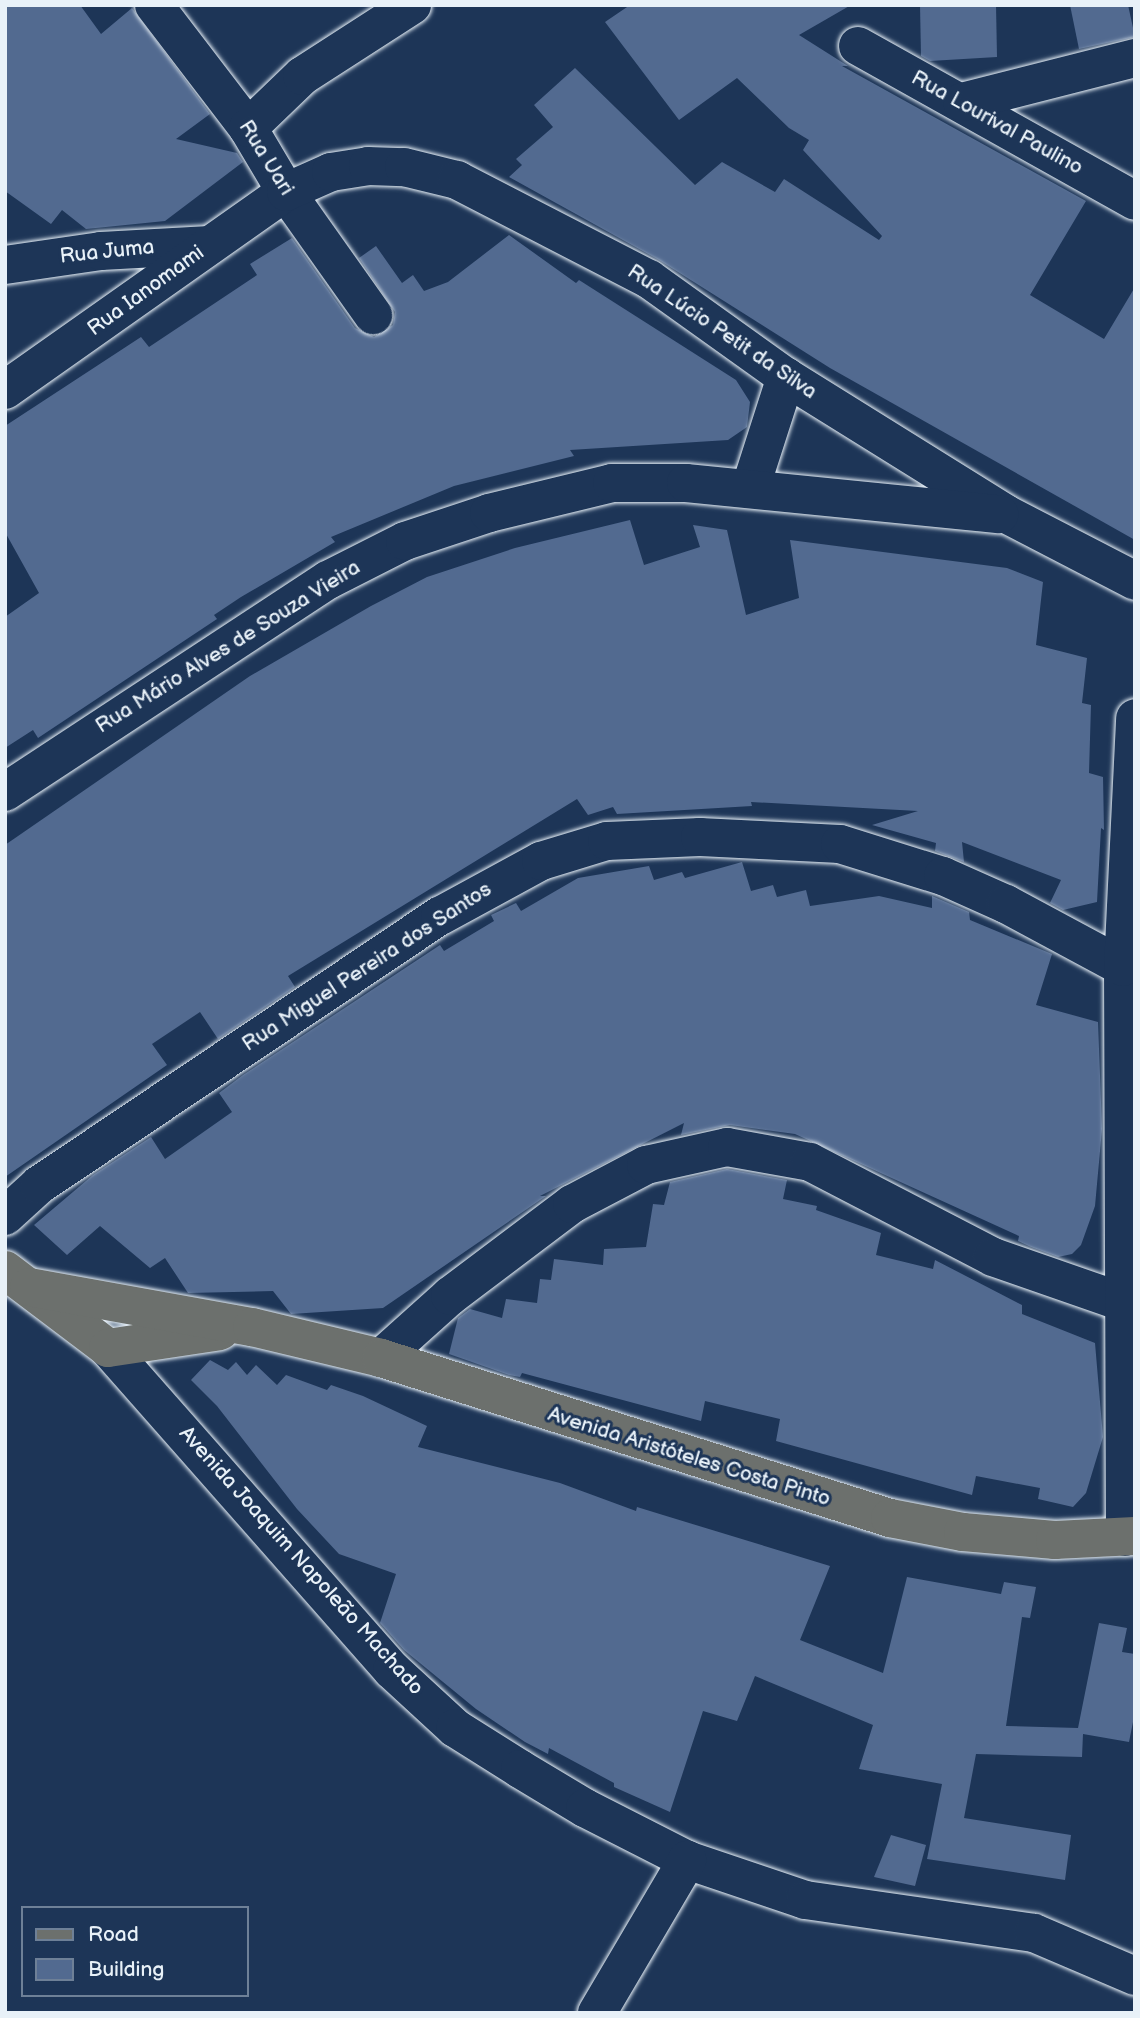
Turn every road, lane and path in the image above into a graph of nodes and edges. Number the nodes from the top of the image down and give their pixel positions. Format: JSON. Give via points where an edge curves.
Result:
{"nodes":[{"id":1,"x":154,"y":5,"type":"edge"},
{"id":2,"x":412,"y":5,"type":"edge"},
{"id":3,"x":858,"y":47,"type":"dead end"},
{"id":4,"x":1135,"y":58,"type":"edge"},
{"id":5,"x":961,"y":102,"type":"junction"},
{"id":6,"x":248,"y":128,"type":"junction"},
{"id":7,"x":286,"y":192,"type":"junction"},
{"id":8,"x":1135,"y":201,"type":"edge"},
{"id":9,"x":210,"y":245,"type":"junction"},
{"id":10,"x":5,"y":265,"type":"edge"},
{"id":11,"x":373,"y":315,"type":"dead end"},
{"id":12,"x":786,"y":377,"type":"junction"},
{"id":13,"x":5,"y":390,"type":"edge"},
{"id":14,"x":750,"y":489,"type":"junction"},
{"id":15,"x":1006,"y":514,"type":"junction"},
{"id":16,"x":1135,"y":581,"type":"edge"},
{"id":17,"x":1135,"y":718,"type":"edge"},
{"id":18,"x":5,"y":792,"type":"edge"},
{"id":19,"x":1123,"y":967,"type":"junction"},
{"id":20,"x":5,"y":1216,"type":"edge"},
{"id":21,"x":17,"y":1278,"type":"edge"},
{"id":22,"x":1122,"y":1302,"type":"junction"},
{"id":23,"x":252,"y":1327,"type":"junction"},
{"id":24,"x":107,"y":1348,"type":"junction"},
{"id":25,"x":381,"y":1358,"type":"junction"},
{"id":26,"x":1130,"y":1537,"type":"edge"},
{"id":27,"x":687,"y":1860,"type":"junction"},
{"id":28,"x":1135,"y":1976,"type":"edge"},
{"id":29,"x":597,"y":2013,"type":"edge"}],
"edges":[{"from":1,"to":6,"type":"street","name":"Rua Uari"},
{"from":2,"to":6,"type":"street","via":[[302,76]]},
{"from":3,"to":5,"type":"street","name":"Rua Lourival Paulino"},
{"from":4,"to":5,"type":"street"},
{"from":5,"to":8,"type":"street","name":"Rua Lourival Paulino"},
{"from":6,"to":7,"type":"street","name":"Rua Uari"},
{"from":7,"to":9,"type":"street","name":"Rua Ianomami"},
{"from":7,"to":11,"type":"street","name":"Rua Uari"},
{"from":7,"to":12,"type":"street","name":"Rua Lúcio Petit da Silva","via":[[331,172],[368,166],[404,167],[457,180],[527,212],[649,279]]},
{"from":9,"to":10,"type":"street","name":"Rua Juma","via":[[101,251]]},
{"from":9,"to":13,"type":"street","name":"Rua Ianomami"},
{"from":12,"to":14,"type":"street"},
{"from":12,"to":15,"type":"street","name":"Rua Lúcio Petit da Silva"},
{"from":14,"to":15,"type":"street","name":"Rua Mário Alves de Souza Vieira"},
{"from":14,"to":18,"type":"street","name":"Rua Mário Alves de Souza Vieira","via":[[612,483],[489,513],[405,541],[328,580],[209,654]]},
{"from":15,"to":16,"type":"street","name":"Rua Lúcio Petit da Silva"},
{"from":17,"to":19,"type":"street"},
{"from":19,"to":20,"type":"street","name":"Rua Miguel Pereira dos Santos","via":[[956,882],[840,844],[700,836],[607,841],[541,861],[440,916],[39,1185]]},
{"from":19,"to":22,"type":"street"},
{"from":21,"to":23,"type":"main road","name":"Avenida Aristóteles Costa Pinto"},
{"from":21,"to":24,"type":"main road"},
{"from":22,"to":25,"type":"street","via":[[993,1257],[810,1162],[727,1147],[646,1165],[572,1204],[450,1296]]},
{"from":22,"to":26,"type":"street"},
{"from":23,"to":24,"type":"main road","name":"Avenida Aristóteles Costa Pinto"},
{"from":23,"to":25,"type":"main road","name":"Avenida Aristóteles Costa Pinto"},
{"from":24,"to":27,"type":"street","name":"Avenida Joaquim Napoleão Machado","via":[[392,1670],[456,1728],[585,1808]]},
{"from":25,"to":26,"type":"main road","name":"Avenida Aristóteles Costa Pinto","via":[[890,1518],[963,1532],[1055,1540]]},
{"from":27,"to":28,"type":"street","name":"Avenida Joaquim Napoleão Machado","via":[[806,1900],[1034,1933]]},
{"from":27,"to":29,"type":"street"}]}
